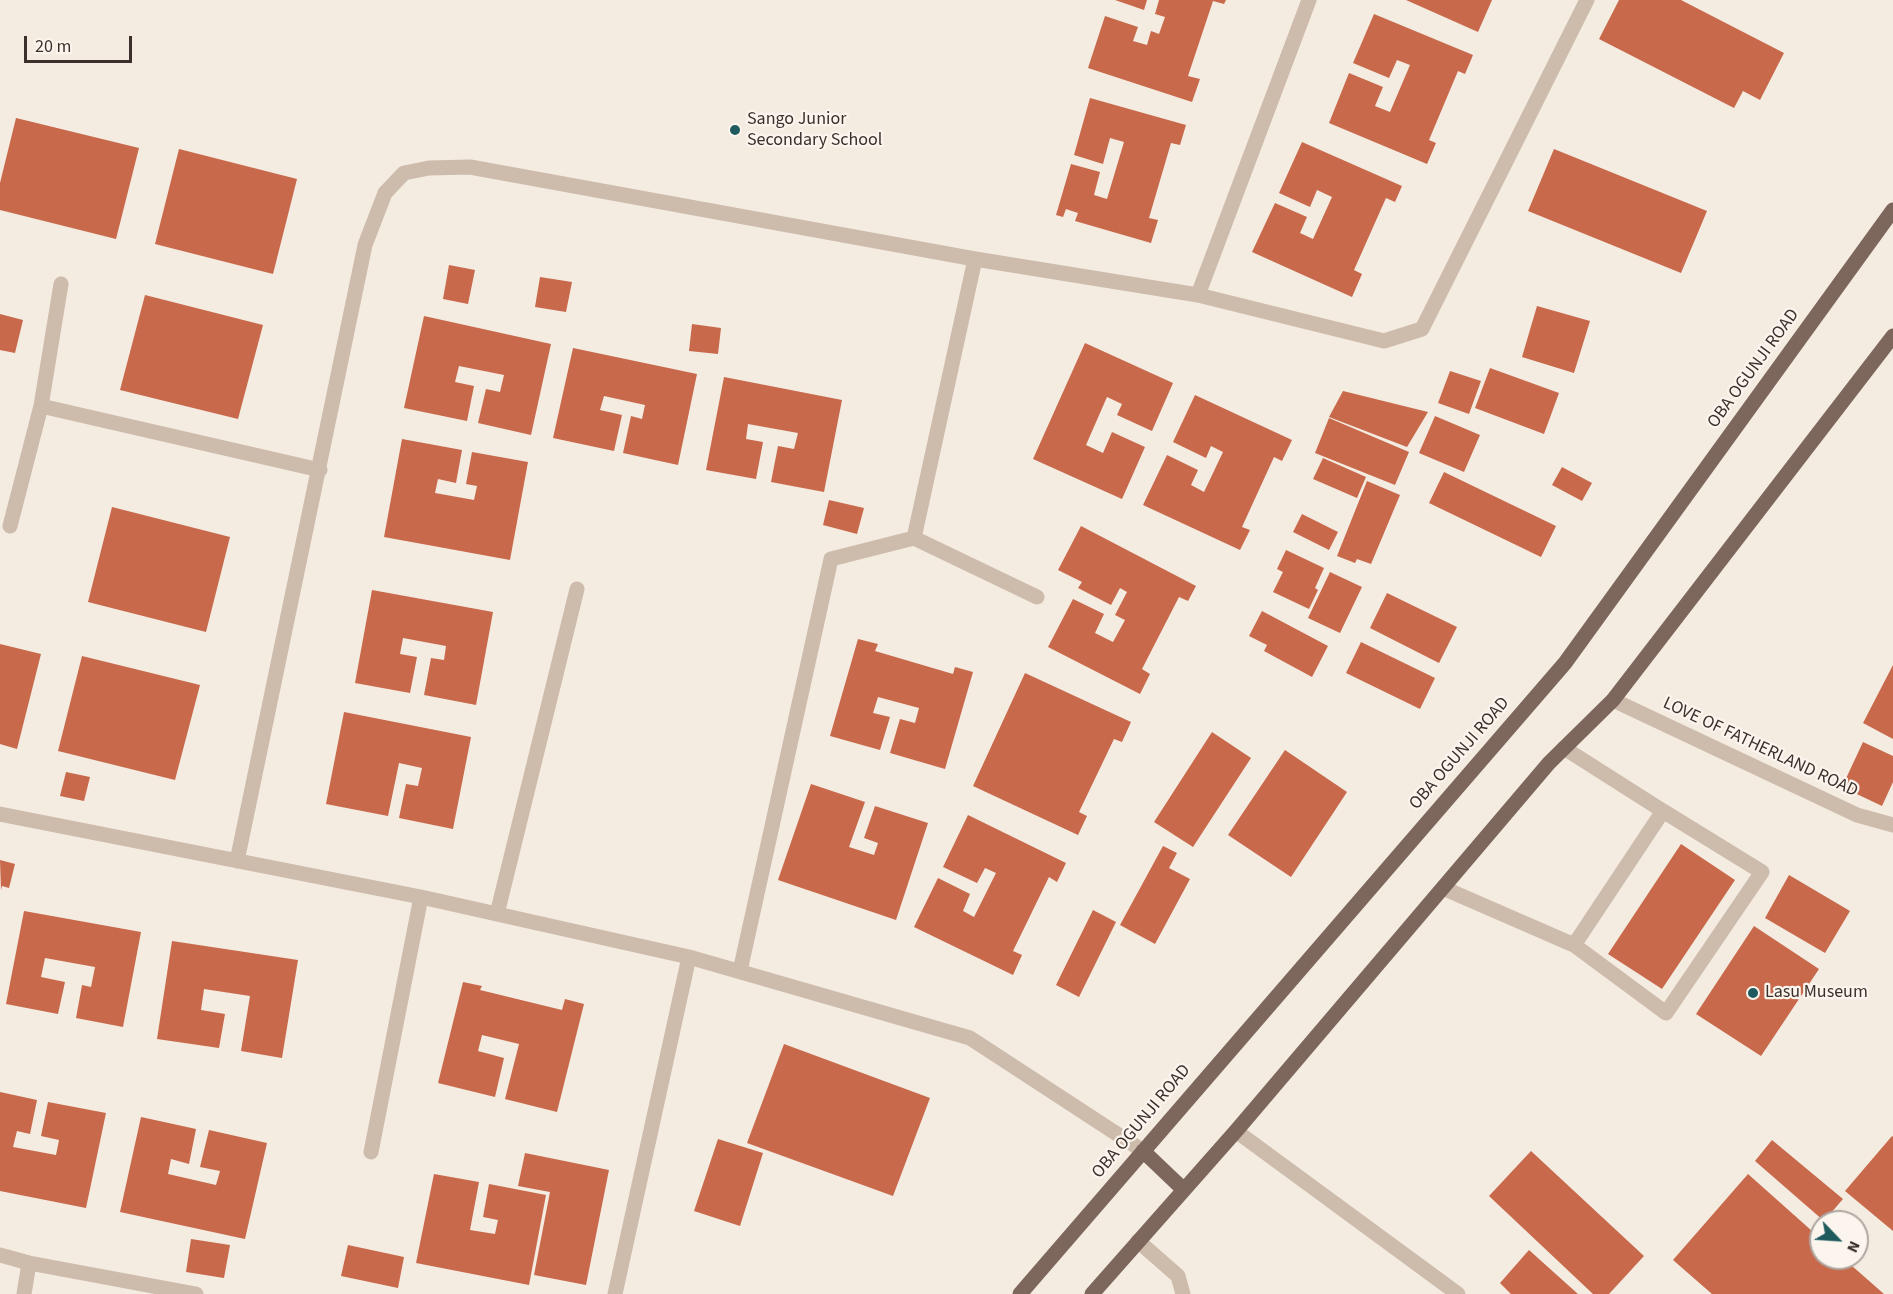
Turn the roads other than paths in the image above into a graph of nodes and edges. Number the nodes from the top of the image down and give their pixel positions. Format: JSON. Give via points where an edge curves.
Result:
{"nodes":[{"id":1,"x":1309,"y":0,"type":"edge"},
{"id":2,"x":1587,"y":0,"type":"edge"},
{"id":3,"x":1893,"y":210,"type":"edge"},
{"id":4,"x":975,"y":259,"type":"junction"},
{"id":5,"x":61,"y":284,"type":"dead end"},
{"id":6,"x":1198,"y":295,"type":"junction"},
{"id":7,"x":1893,"y":336,"type":"edge"},
{"id":8,"x":41,"y":406,"type":"junction"},
{"id":9,"x":320,"y":470,"type":"junction"},
{"id":10,"x":10,"y":526,"type":"dead end"},
{"id":11,"x":915,"y":538,"type":"junction"},
{"id":12,"x":577,"y":589,"type":"dead end"},
{"id":13,"x":1037,"y":597,"type":"dead end"},
{"id":14,"x":1613,"y":700,"type":"junction"},
{"id":15,"x":1564,"y":748,"type":"junction"},
{"id":16,"x":1663,"y":811,"type":"junction"},
{"id":17,"x":0,"y":814,"type":"edge"},
{"id":18,"x":1893,"y":825,"type":"edge"},
{"id":19,"x":237,"y":861,"type":"junction"},
{"id":20,"x":1443,"y":888,"type":"junction"},
{"id":21,"x":421,"y":897,"type":"junction"},
{"id":22,"x":497,"y":914,"type":"junction"},
{"id":23,"x":1574,"y":945,"type":"junction"},
{"id":24,"x":689,"y":957,"type":"junction"},
{"id":25,"x":740,"y":971,"type":"junction"},
{"id":26,"x":1236,"y":1131,"type":"junction"},
{"id":27,"x":1143,"y":1151,"type":"junction"},
{"id":28,"x":371,"y":1152,"type":"dead end"},
{"id":29,"x":1184,"y":1190,"type":"junction"},
{"id":30,"x":1138,"y":1241,"type":"junction"},
{"id":31,"x":0,"y":1255,"type":"edge"},
{"id":32,"x":29,"y":1263,"type":"junction"},
{"id":33,"x":24,"y":1294,"type":"edge"},
{"id":34,"x":196,"y":1294,"type":"edge"},
{"id":35,"x":615,"y":1294,"type":"edge"},
{"id":36,"x":1020,"y":1294,"type":"edge"},
{"id":37,"x":1092,"y":1294,"type":"edge"},
{"id":38,"x":1183,"y":1294,"type":"edge"},
{"id":39,"x":1458,"y":1294,"type":"edge"}],
"edges":[{"from":1,"to":6,"type":"street"},
{"from":2,"to":6,"type":"street","via":[[1422,329],[1384,341]]},
{"from":3,"to":27,"type":"main road","name":"OBA OGUNJI ROAD","via":[[1565,663]]},
{"from":4,"to":6,"type":"street"},
{"from":4,"to":9,"type":"street","via":[[470,167],[429,168],[404,174],[385,193],[365,245]]},
{"from":4,"to":11,"type":"street"},
{"from":5,"to":8,"type":"street"},
{"from":7,"to":14,"type":"main road"},
{"from":8,"to":9,"type":"street"},
{"from":8,"to":10,"type":"street"},
{"from":9,"to":19,"type":"street"},
{"from":11,"to":13,"type":"street"},
{"from":11,"to":25,"type":"street","via":[[831,559]]},
{"from":12,"to":22,"type":"street"},
{"from":14,"to":15,"type":"main road"},
{"from":14,"to":18,"type":"street","name":"LOVE OF FATHERLAND ROAD","via":[[1857,815]]},
{"from":15,"to":16,"type":"street"},
{"from":15,"to":20,"type":"main road"},
{"from":16,"to":23,"type":"street"},
{"from":16,"to":23,"type":"street","via":[[1762,872],[1666,1013]]},
{"from":17,"to":19,"type":"street"},
{"from":19,"to":21,"type":"street"},
{"from":20,"to":23,"type":"street"},
{"from":20,"to":26,"type":"main road"},
{"from":21,"to":22,"type":"street"},
{"from":21,"to":28,"type":"street"},
{"from":22,"to":24,"type":"street"},
{"from":24,"to":25,"type":"street"},
{"from":24,"to":35,"type":"street"},
{"from":25,"to":27,"type":"street","via":[[970,1038]]},
{"from":26,"to":29,"type":"main road"},
{"from":26,"to":39,"type":"street"},
{"from":27,"to":29,"type":"main road"},
{"from":27,"to":36,"type":"main road","name":"OBA OGUNJI ROAD"},
{"from":29,"to":30,"type":"main road"},
{"from":30,"to":37,"type":"main road"},
{"from":30,"to":38,"type":"street","via":[[1178,1275]]},
{"from":31,"to":32,"type":"street"},
{"from":32,"to":33,"type":"street"},
{"from":32,"to":34,"type":"street"}]}
